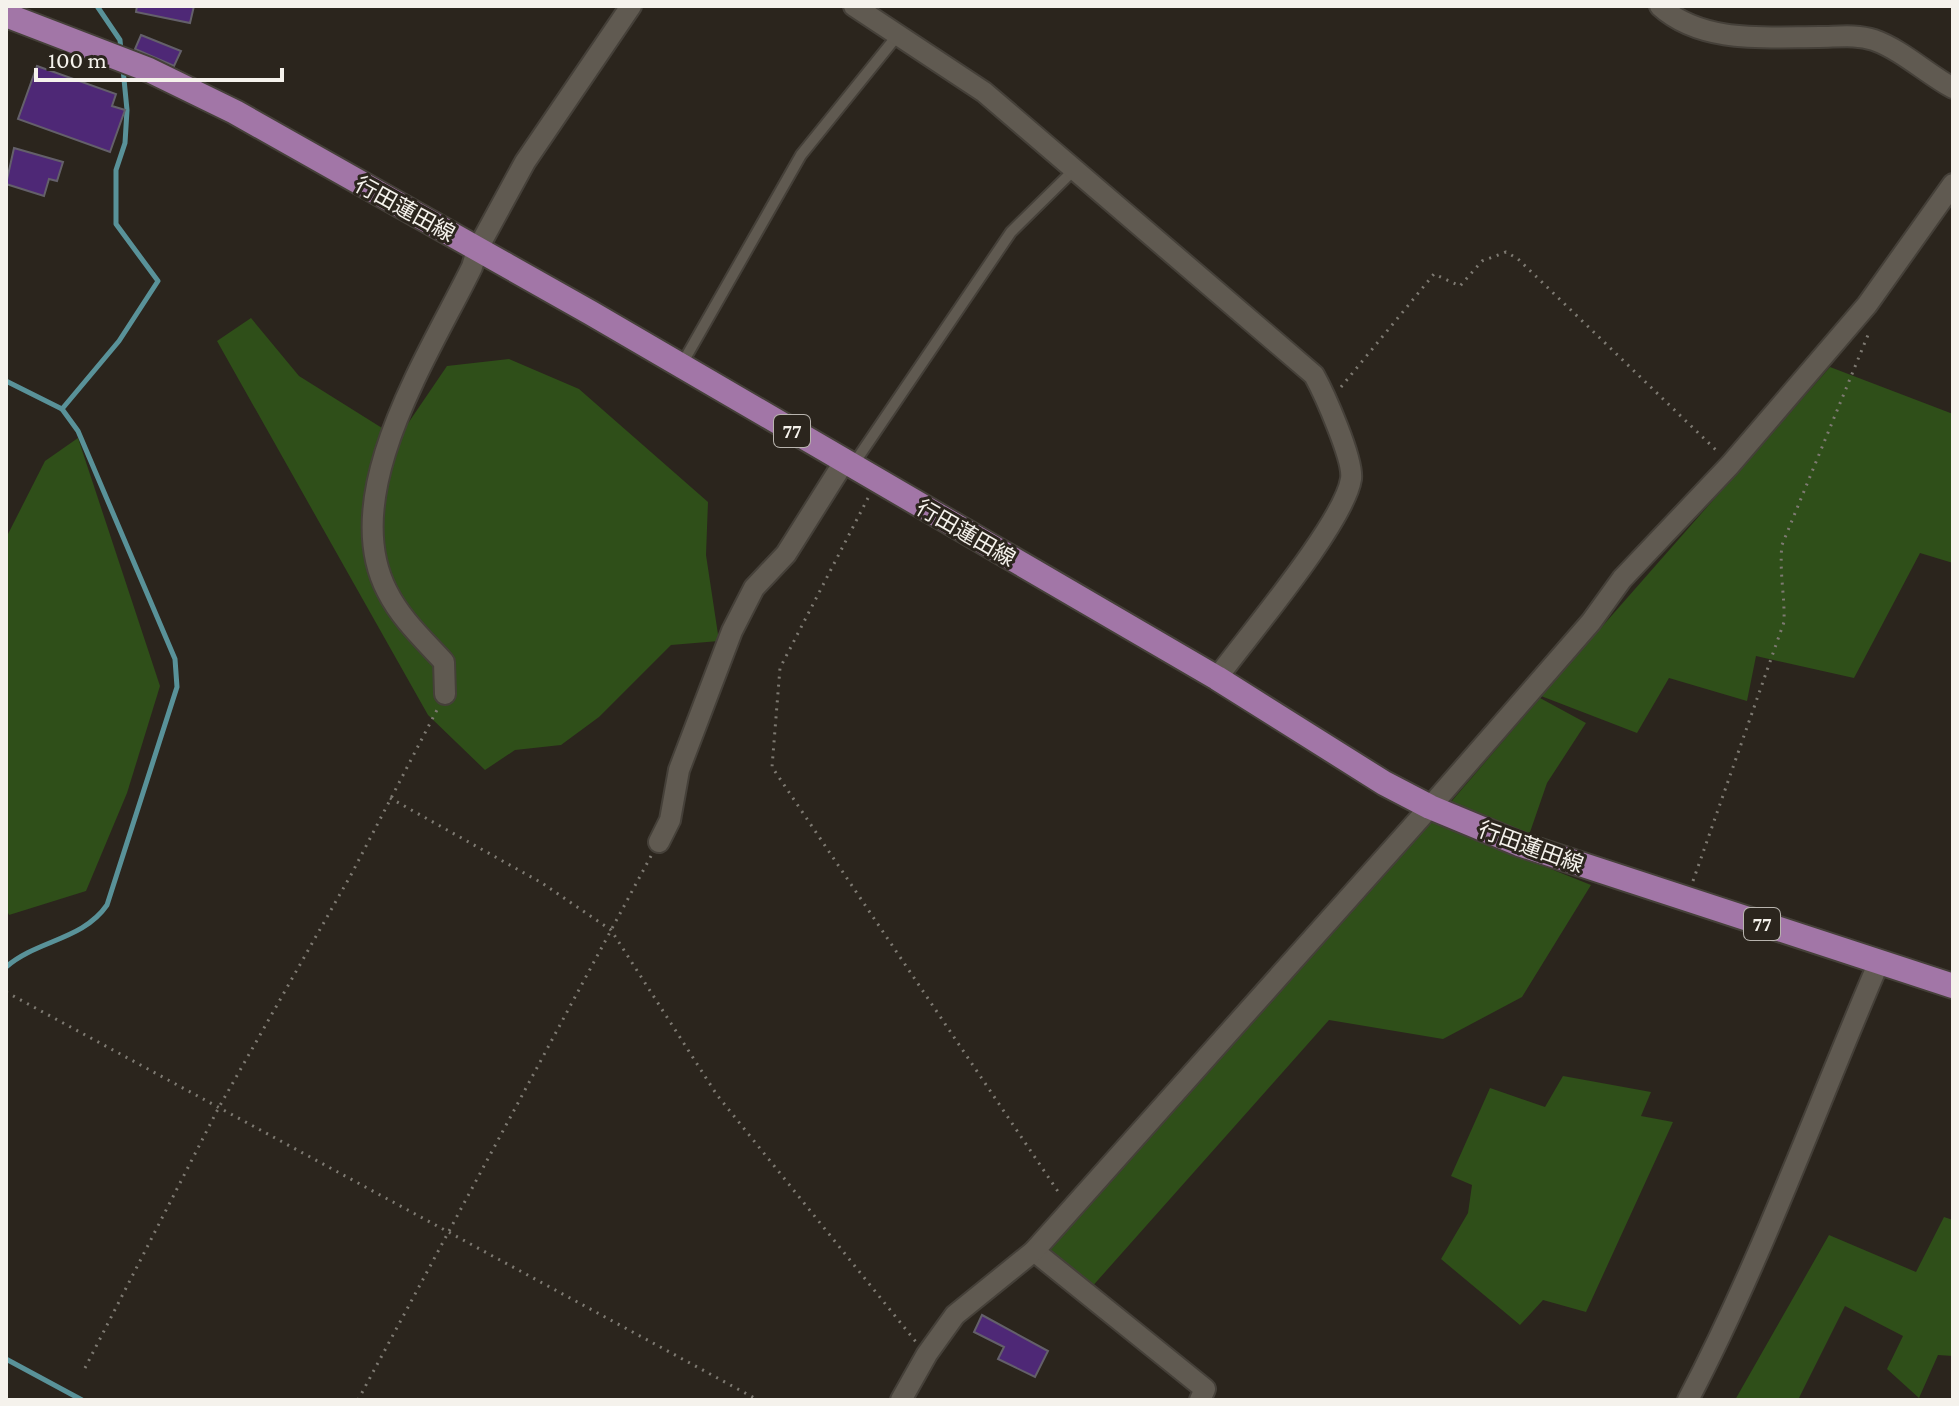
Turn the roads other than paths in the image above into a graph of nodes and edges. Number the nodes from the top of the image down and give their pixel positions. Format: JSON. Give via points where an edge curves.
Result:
{"nodes":[{"id":1,"x":631,"y":6,"type":"edge"},
{"id":2,"x":854,"y":6,"type":"edge"},
{"id":3,"x":1660,"y":6,"type":"edge"},
{"id":4,"x":6,"y":15,"type":"edge"},
{"id":5,"x":897,"y":36,"type":"junction"},
{"id":6,"x":1953,"y":88,"type":"edge"},
{"id":7,"x":1075,"y":169,"type":"junction"},
{"id":8,"x":1953,"y":184,"type":"edge"},
{"id":9,"x":477,"y":250,"type":"junction"},
{"id":10,"x":681,"y":366,"type":"junction"},
{"id":11,"x":848,"y":464,"type":"junction"},
{"id":12,"x":1217,"y":678,"type":"junction"},
{"id":13,"x":445,"y":694,"type":"road end"},
{"id":14,"x":1430,"y":807,"type":"junction"},
{"id":15,"x":659,"y":842,"type":"road end"},
{"id":16,"x":1879,"y":962,"type":"junction"},
{"id":17,"x":1953,"y":986,"type":"edge"},
{"id":18,"x":1034,"y":1251,"type":"junction"},
{"id":19,"x":901,"y":1400,"type":"edge"},
{"id":20,"x":1200,"y":1400,"type":"edge"},
{"id":21,"x":1688,"y":1400,"type":"edge"}],
"edges":[{"from":1,"to":9,"type":"street","via":[[525,162]]},
{"from":2,"to":5,"type":"street"},
{"from":3,"to":6,"type":"street","via":[[1679,20],[1714,33],[1876,41]]},
{"from":4,"to":9,"type":"main road","name":"行田蓮田線","number":"77","via":[[149,70],[235,112]]},
{"from":5,"to":7,"type":"street","via":[[984,92]]},
{"from":5,"to":10,"type":"lane","via":[[801,155]]},
{"from":7,"to":11,"type":"lane","via":[[1011,232]]},
{"from":7,"to":12,"type":"street","via":[[1314,375],[1329,402],[1352,477],[1338,515]]},
{"from":8,"to":14,"type":"street","via":[[1867,305],[1730,465],[1622,579]]},
{"from":9,"to":10,"type":"main road","name":"行田蓮田線","number":"77"},
{"from":9,"to":13,"type":"street","via":[[388,441],[372,518],[375,558],[386,589],[403,617],[444,662]]},
{"from":10,"to":11,"type":"main road","name":"行田蓮田線","number":"77"},
{"from":11,"to":12,"type":"main road","name":"行田蓮田線","number":"77"},
{"from":11,"to":15,"type":"street","via":[[786,554],[754,588],[732,631],[679,770],[670,820]]},
{"from":12,"to":14,"type":"main road","name":"行田蓮田線","number":"77"},
{"from":14,"to":16,"type":"main road","name":"行田蓮田線","number":"77","via":[[1519,844]]},
{"from":14,"to":18,"type":"street"},
{"from":16,"to":17,"type":"main road","name":"行田蓮田線","number":"77"},
{"from":16,"to":21,"type":"street","via":[[1795,1166]]},
{"from":18,"to":19,"type":"street","via":[[955,1315]]},
{"from":18,"to":20,"type":"street","via":[[1205,1389]]}]}
